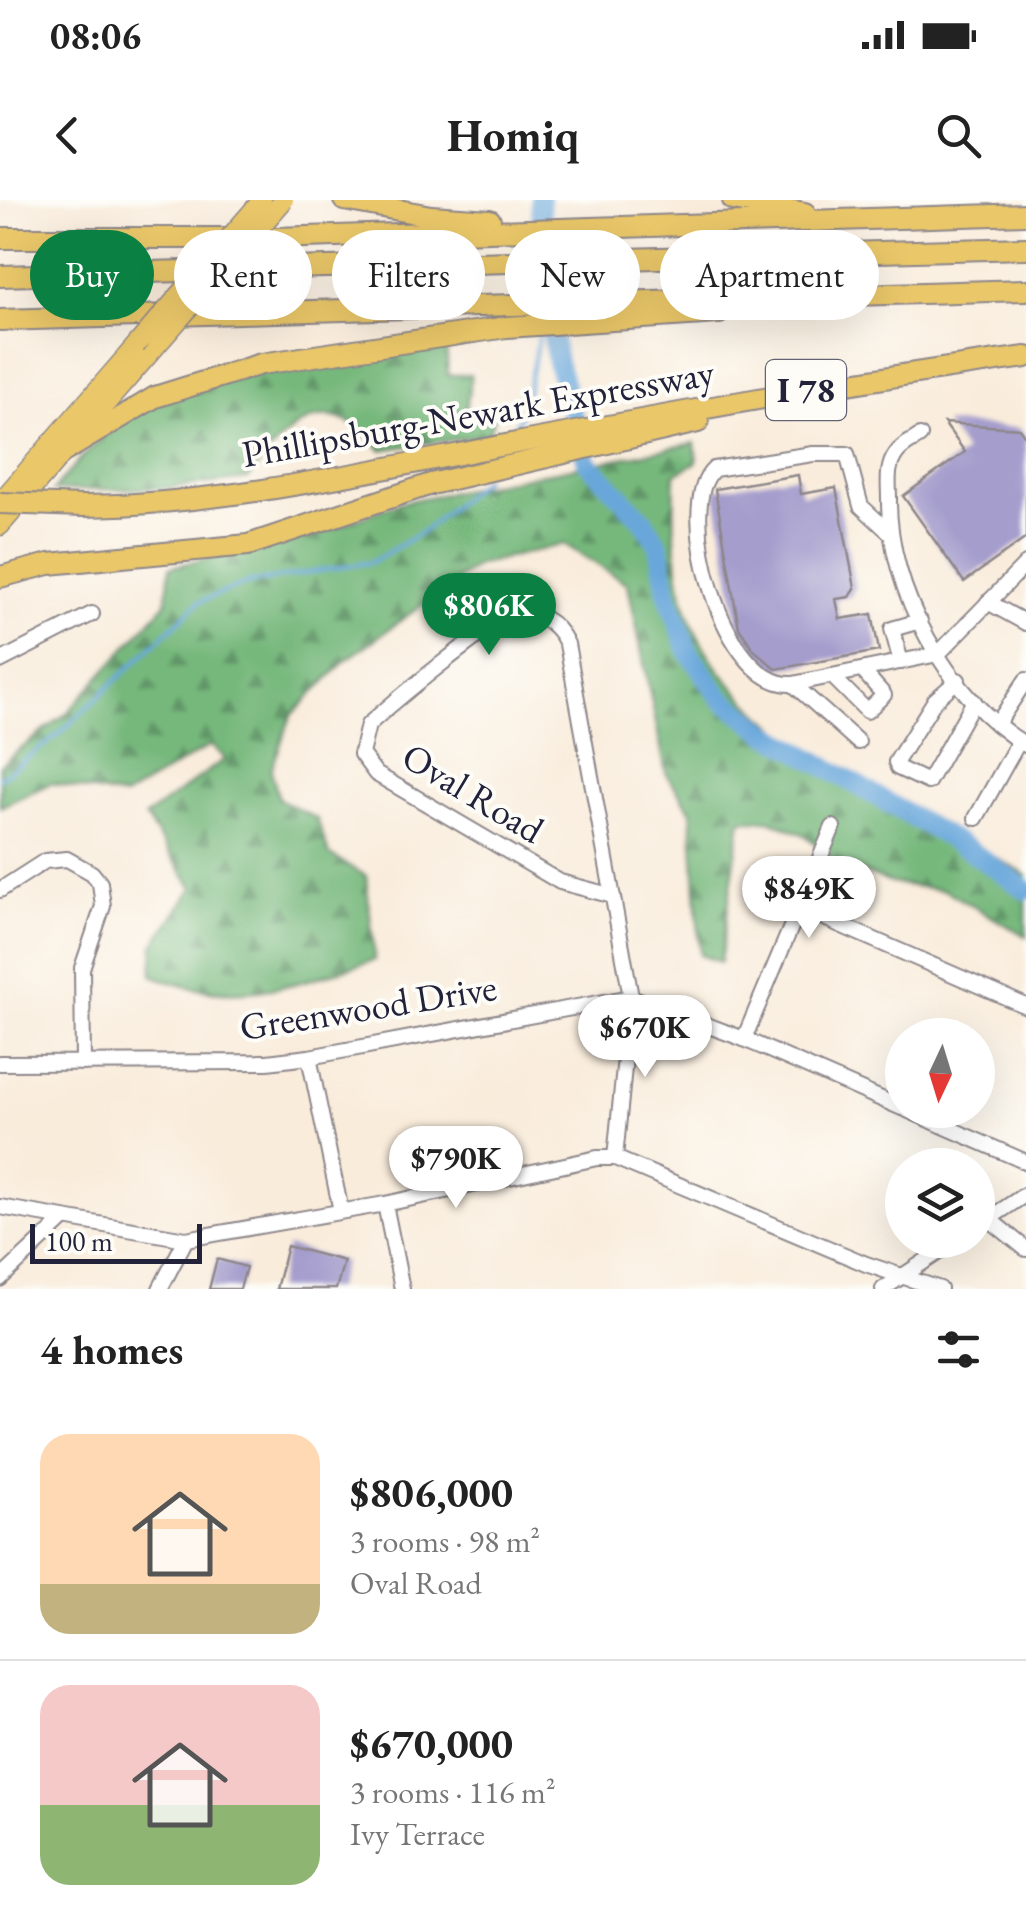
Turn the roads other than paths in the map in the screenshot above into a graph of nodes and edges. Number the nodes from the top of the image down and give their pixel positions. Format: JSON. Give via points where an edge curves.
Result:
{"nodes":[{"id":1,"x":262,"y":200,"type":"edge"},
{"id":2,"x":284,"y":200,"type":"edge"},
{"id":3,"x":344,"y":200,"type":"edge"},
{"id":4,"x":734,"y":200,"type":"edge"},
{"id":5,"x":1026,"y":214,"type":"edge"},
{"id":6,"x":841,"y":220,"type":"junction"},
{"id":7,"x":504,"y":227,"type":"junction"},
{"id":8,"x":0,"y":238,"type":"edge"},
{"id":9,"x":1026,"y":248,"type":"edge"},
{"id":10,"x":1,"y":276,"type":"edge"},
{"id":11,"x":1026,"y":290,"type":"edge"},
{"id":12,"x":640,"y":312,"type":"edge"},
{"id":13,"x":505,"y":317,"type":"edge"},
{"id":14,"x":505,"y":317,"type":"edge"},
{"id":15,"x":0,"y":320,"type":"edge"},
{"id":16,"x":1026,"y":357,"type":"edge"},
{"id":17,"x":920,"y":436,"type":"dead end"},
{"id":18,"x":591,"y":438,"type":"junction"},
{"id":19,"x":65,"y":451,"type":"junction"},
{"id":20,"x":0,"y":502,"type":"edge"},
{"id":21,"x":0,"y":526,"type":"edge"},
{"id":22,"x":888,"y":531,"type":"junction"},
{"id":23,"x":1026,"y":564,"type":"edge"},
{"id":24,"x":0,"y":576,"type":"edge"},
{"id":25,"x":988,"y":602,"type":"junction"},
{"id":26,"x":92,"y":614,"type":"dead end"},
{"id":27,"x":920,"y":621,"type":"junction"},
{"id":28,"x":1026,"y":624,"type":"edge"},
{"id":29,"x":938,"y":654,"type":"junction"},
{"id":30,"x":0,"y":661,"type":"edge"},
{"id":31,"x":901,"y":662,"type":"junction"},
{"id":32,"x":862,"y":670,"type":"junction"},
{"id":33,"x":832,"y":676,"type":"junction"},
{"id":34,"x":958,"y":680,"type":"junction"},
{"id":35,"x":1026,"y":680,"type":"edge"},
{"id":36,"x":792,"y":684,"type":"junction"},
{"id":37,"x":974,"y":701,"type":"junction"},
{"id":38,"x":997,"y":724,"type":"junction"},
{"id":39,"x":1021,"y":738,"type":"edge"},
{"id":40,"x":858,"y":742,"type":"dead end"},
{"id":41,"x":976,"y":818,"type":"dead end"},
{"id":42,"x":833,"y":827,"type":"dead end"},
{"id":43,"x":0,"y":890,"type":"edge"},
{"id":44,"x":613,"y":896,"type":"junction"},
{"id":45,"x":799,"y":907,"type":"junction"},
{"id":46,"x":631,"y":997,"type":"junction"},
{"id":47,"x":1026,"y":1006,"type":"edge"},
{"id":48,"x":744,"y":1038,"type":"junction"},
{"id":49,"x":310,"y":1057,"type":"junction"},
{"id":50,"x":0,"y":1063,"type":"edge"},
{"id":51,"x":83,"y":1063,"type":"junction"},
{"id":52,"x":885,"y":1100,"type":"edge"},
{"id":53,"x":948,"y":1128,"type":"edge"},
{"id":54,"x":615,"y":1158,"type":"junction"},
{"id":55,"x":1026,"y":1162,"type":"edge"},
{"id":56,"x":1026,"y":1194,"type":"edge"},
{"id":57,"x":385,"y":1204,"type":"junction"},
{"id":58,"x":0,"y":1207,"type":"edge"},
{"id":59,"x":342,"y":1211,"type":"junction"},
{"id":60,"x":995,"y":1215,"type":"edge"},
{"id":61,"x":64,"y":1219,"type":"junction"},
{"id":62,"x":995,"y":1230,"type":"edge"},
{"id":63,"x":186,"y":1239,"type":"junction"},
{"id":64,"x":1026,"y":1249,"type":"edge"},
{"id":65,"x":930,"y":1258,"type":"edge"},
{"id":66,"x":904,"y":1275,"type":"junction"},
{"id":67,"x":0,"y":1279,"type":"edge"},
{"id":68,"x":160,"y":1289,"type":"edge"},
{"id":69,"x":402,"y":1289,"type":"edge"},
{"id":70,"x":883,"y":1289,"type":"edge"},
{"id":71,"x":940,"y":1289,"type":"edge"}],
"edges":[{"from":1,"to":20,"type":"main road","bridge":true},
{"from":2,"to":19,"type":"main road","bridge":true},
{"from":3,"to":7,"type":"highway"},
{"from":4,"to":6,"type":"highway"},
{"from":5,"to":6,"type":"highway"},
{"from":6,"to":7,"type":"highway"},
{"from":7,"to":8,"type":"highway"},
{"from":9,"to":10,"type":"highway"},
{"from":11,"to":12,"type":"highway"},
{"from":13,"to":15,"type":"highway"},
{"from":14,"to":19,"type":"highway","via":[[234,370],[139,405]]},
{"from":16,"to":18,"type":"highway","number":"I 78","via":[[837,385]]},
{"from":17,"to":22,"type":"street","via":[[897,451],[889,468]]},
{"from":18,"to":20,"type":"highway","name":"Phillipsburg-Newark Expressway","bridge":true,"via":[[204,497],[83,506]]},
{"from":18,"to":24,"type":"highway","via":[[248,545],[49,564]]},
{"from":19,"to":21,"type":"main road"},
{"from":22,"to":27,"type":"street"},
{"from":22,"to":36,"type":"street","via":[[862,506],[847,454],[714,469],[704,478],[697,512],[720,621],[762,677]]},
{"from":23,"to":25,"type":"street"},
{"from":25,"to":28,"type":"street"},
{"from":25,"to":29,"type":"street"},
{"from":26,"to":30,"type":"street"},
{"from":27,"to":29,"type":"street"},
{"from":27,"to":31,"type":"street","via":[[892,629]]},
{"from":29,"to":31,"type":"street"},
{"from":29,"to":34,"type":"street"},
{"from":31,"to":32,"type":"street"},
{"from":32,"to":33,"type":"street"},
{"from":32,"to":33,"type":"street","via":[[884,695],[866,711]]},
{"from":33,"to":36,"type":"street"},
{"from":34,"to":37,"type":"street"},
{"from":34,"to":37,"type":"street","via":[[935,700],[898,768],[928,782]]},
{"from":35,"to":38,"type":"street"},
{"from":36,"to":40,"type":"street"},
{"from":37,"to":38,"type":"street"},
{"from":38,"to":39,"type":"street"},
{"from":39,"to":41,"type":"street"},
{"from":42,"to":45,"type":"street"},
{"from":43,"to":51,"type":"street","via":[[45,861],[67,859],[100,883],[104,906],[82,968]]},
{"from":44,"to":44,"type":"street","name":"Oval Road","via":[[560,882],[376,774],[362,754],[368,726],[502,620],[534,614],[551,622],[567,644]]},
{"from":44,"to":46,"type":"street","name":"Oval Road"},
{"from":45,"to":47,"type":"street"},
{"from":45,"to":48,"type":"street"},
{"from":46,"to":48,"type":"street"},
{"from":46,"to":49,"type":"street","name":"Greenwood Drive"},
{"from":46,"to":54,"type":"street","name":"Oval Road"},
{"from":48,"to":52,"type":"street"},
{"from":49,"to":51,"type":"street","name":"Greenwood Drive"},
{"from":49,"to":59,"type":"street"},
{"from":50,"to":51,"type":"street","name":"Greenwood Drive"},
{"from":53,"to":55,"type":"street"},
{"from":54,"to":57,"type":"street"},
{"from":54,"to":66,"type":"street"},
{"from":56,"to":60,"type":"street"},
{"from":57,"to":59,"type":"street"},
{"from":57,"to":69,"type":"street"},
{"from":58,"to":61,"type":"street"},
{"from":59,"to":63,"type":"street"},
{"from":61,"to":63,"type":"street"},
{"from":61,"to":67,"type":"street"},
{"from":62,"to":64,"type":"street"},
{"from":63,"to":68,"type":"street"},
{"from":65,"to":66,"type":"street"},
{"from":66,"to":70,"type":"street"},
{"from":66,"to":71,"type":"street"}]}
